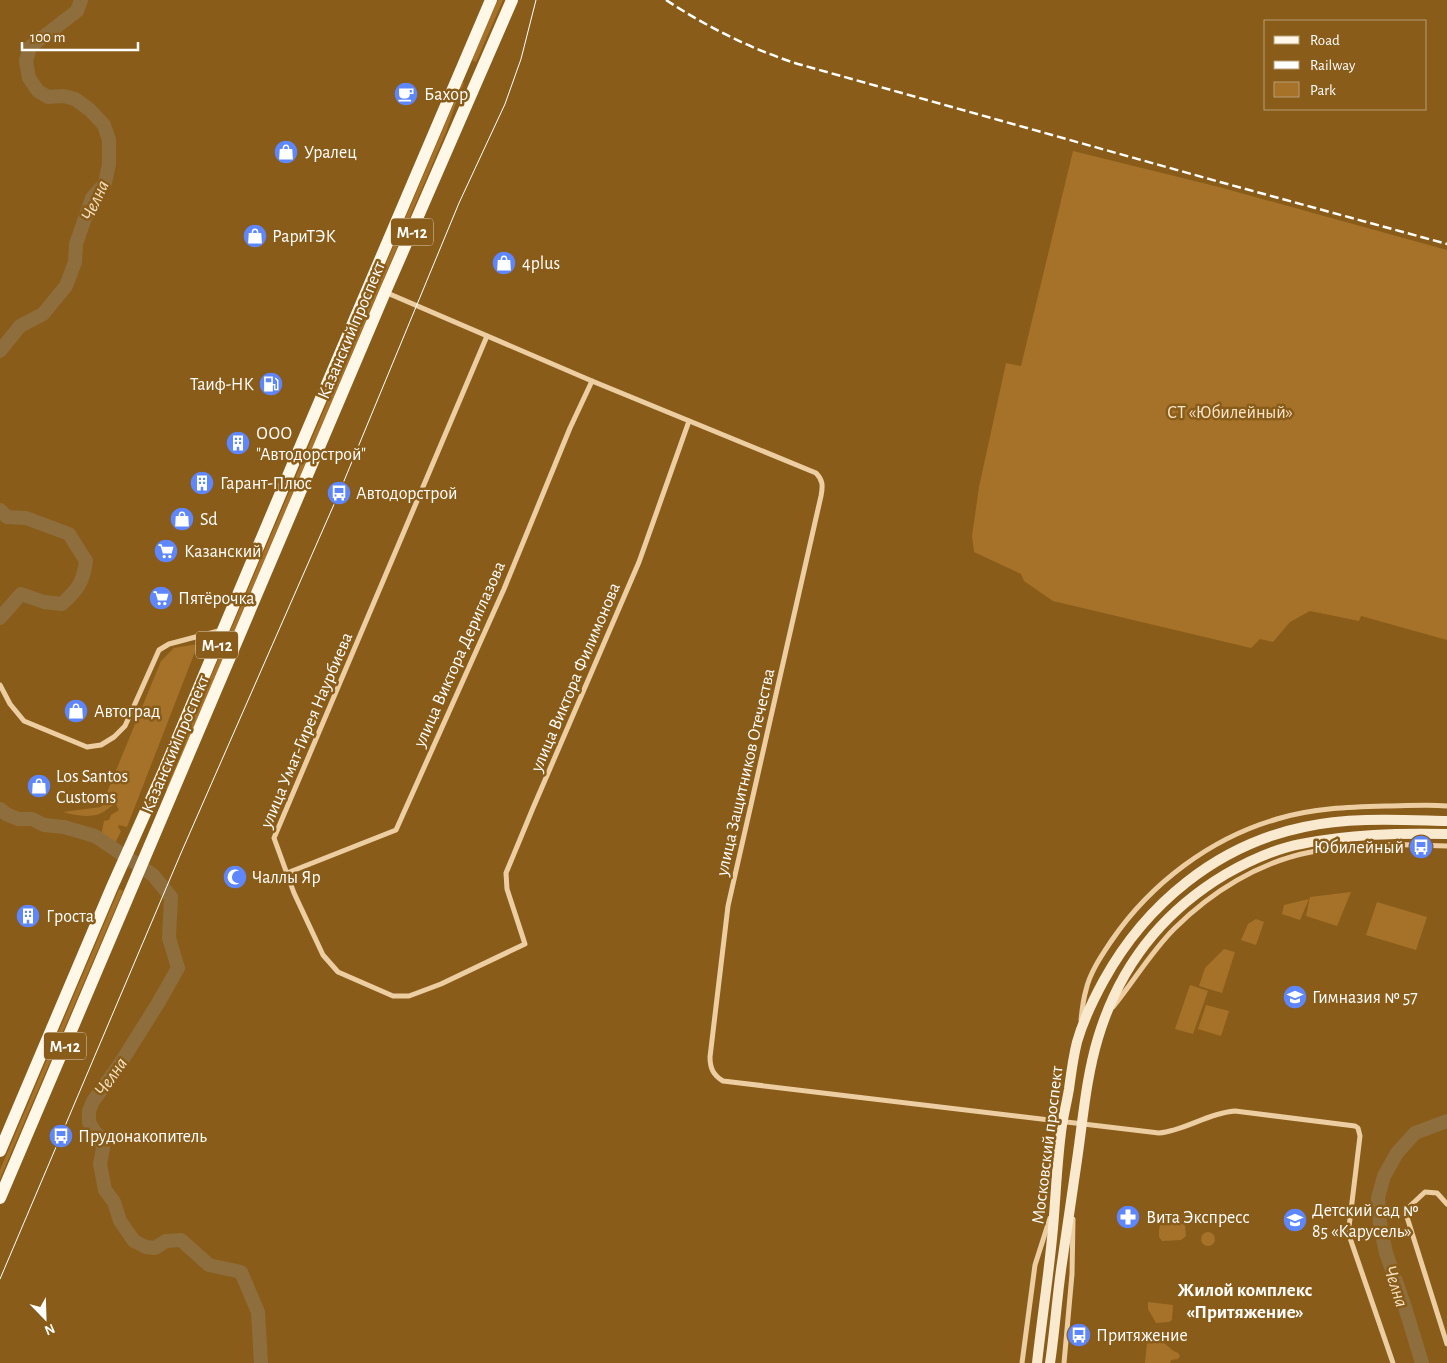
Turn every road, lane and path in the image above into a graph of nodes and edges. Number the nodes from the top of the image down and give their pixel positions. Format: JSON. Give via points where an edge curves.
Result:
{"nodes":[{"id":1,"x":491,"y":0,"type":"edge"},
{"id":2,"x":512,"y":0,"type":"edge"},
{"id":3,"x":454,"y":84,"type":"junction"},
{"id":4,"x":471,"y":97,"type":"junction"},
{"id":5,"x":385,"y":292,"type":"junction"},
{"id":6,"x":487,"y":336,"type":"junction"},
{"id":7,"x":592,"y":381,"type":"junction"},
{"id":8,"x":689,"y":421,"type":"junction"},
{"id":9,"x":223,"y":630,"type":"junction"},
{"id":10,"x":0,"y":685,"type":"edge"},
{"id":11,"x":164,"y":773,"type":"junction"},
{"id":12,"x":178,"y":780,"type":"junction"},
{"id":13,"x":1447,"y":806,"type":"edge"},
{"id":14,"x":1447,"y":821,"type":"edge"},
{"id":15,"x":1447,"y":834,"type":"edge"},
{"id":16,"x":1447,"y":846,"type":"edge"},
{"id":17,"x":287,"y":872,"type":"junction"},
{"id":18,"x":525,"y":944,"type":"joint"},
{"id":19,"x":1105,"y":1017,"type":"junction"},
{"id":20,"x":1077,"y":1042,"type":"junction"},
{"id":21,"x":1063,"y":1122,"type":"junction"},
{"id":22,"x":1082,"y":1124,"type":"junction"},
{"id":23,"x":0,"y":1151,"type":"edge"},
{"id":24,"x":1078,"y":1154,"type":"junction"},
{"id":25,"x":0,"y":1198,"type":"edge"},
{"id":26,"x":1056,"y":1201,"type":"junction"},
{"id":27,"x":1447,"y":1204,"type":"edge"},
{"id":28,"x":1447,"y":1344,"type":"edge"},
{"id":29,"x":1022,"y":1363,"type":"edge"},
{"id":30,"x":1037,"y":1363,"type":"edge"},
{"id":31,"x":1050,"y":1363,"type":"edge"},
{"id":32,"x":1064,"y":1363,"type":"edge"},
{"id":33,"x":1393,"y":1363,"type":"edge"}],
"edges":[{"from":1,"to":3,"type":"main road","name":"Казанский проспект","number":"М-12"},
{"from":2,"to":4,"type":"main road","name":"Казанский проспект","number":"М-12"},
{"from":3,"to":4,"type":"main road","via":[[466,81]]},
{"from":3,"to":9,"type":"main road","name":"Казанский проспект","number":"М-12"},
{"from":4,"to":5,"type":"main road","name":"Казанский проспект","number":"М-12"},
{"from":5,"to":6,"type":"street"},
{"from":5,"to":12,"type":"main road","name":"Казанский проспект","number":"М-12"},
{"from":6,"to":7,"type":"street"},
{"from":6,"to":17,"type":"street","name":"улица Умат-Гирея Наурбиева","via":[[274,838]]},
{"from":7,"to":8,"type":"street"},
{"from":7,"to":17,"type":"street","name":"улица Виктора Дериглазова","via":[[504,589],[396,830]]},
{"from":8,"to":18,"type":"street","name":"улица Виктора Филимонова","via":[[639,562],[506,874],[507,890]]},
{"from":8,"to":21,"type":"street","name":"улица Защитников Отечества","via":[[816,473],[822,483],[728,906],[711,1070],[723,1081]]},
{"from":9,"to":10,"type":"street","via":[[177,641],[158,650],[125,726],[101,745],[87,746],[24,721]]},
{"from":9,"to":11,"type":"main road","name":"Казанский проспект","number":"М-12"},
{"from":11,"to":12,"type":"main road","via":[[166,790]]},
{"from":11,"to":23,"type":"main road","name":"Казанский проспект","number":"М-12"},
{"from":12,"to":25,"type":"main road","name":"Казанский проспект","number":"М-12"},
{"from":13,"to":20,"type":"street","via":[[1314,810],[1250,828],[1209,848],[1153,892],[1127,919],[1101,956],[1086,989]]},
{"from":14,"to":20,"type":"main road","name":"Московский проспект","via":[[1381,819],[1304,827],[1270,836],[1235,851],[1176,890],[1151,914],[1112,966],[1094,998]]},
{"from":15,"to":19,"type":"main road","name":"Московский проспект","via":[[1346,836],[1299,844],[1239,867],[1188,899],[1165,921],[1125,974]]},
{"from":16,"to":19,"type":"street","via":[[1345,847],[1286,858],[1256,870],[1195,908],[1144,965]]},
{"from":17,"to":18,"type":"street","name":"улица Умат-Гирея Наурбиева","via":[[323,954],[338,972],[393,996],[409,996],[441,984]]},
{"from":19,"to":22,"type":"main road","name":"Московский проспект","via":[[1093,1055]]},
{"from":20,"to":21,"type":"main road","name":"Московский проспект"},
{"from":21,"to":22,"type":"street"},
{"from":21,"to":26,"type":"main road","name":"Московский проспект"},
{"from":22,"to":24,"type":"main road","name":"Московский проспект"},
{"from":22,"to":33,"type":"street","via":[[1162,1133],[1217,1114],[1241,1111],[1349,1124],[1358,1128],[1360,1136],[1350,1235]]},
{"from":24,"to":31,"type":"main road","name":"Московский проспект"},
{"from":24,"to":32,"type":"street"},
{"from":26,"to":29,"type":"street","via":[[1035,1265]]},
{"from":26,"to":30,"type":"main road","name":"Московский проспект"},
{"from":27,"to":28,"type":"street","via":[[1437,1193],[1425,1192],[1410,1206],[1407,1217]]}]}
